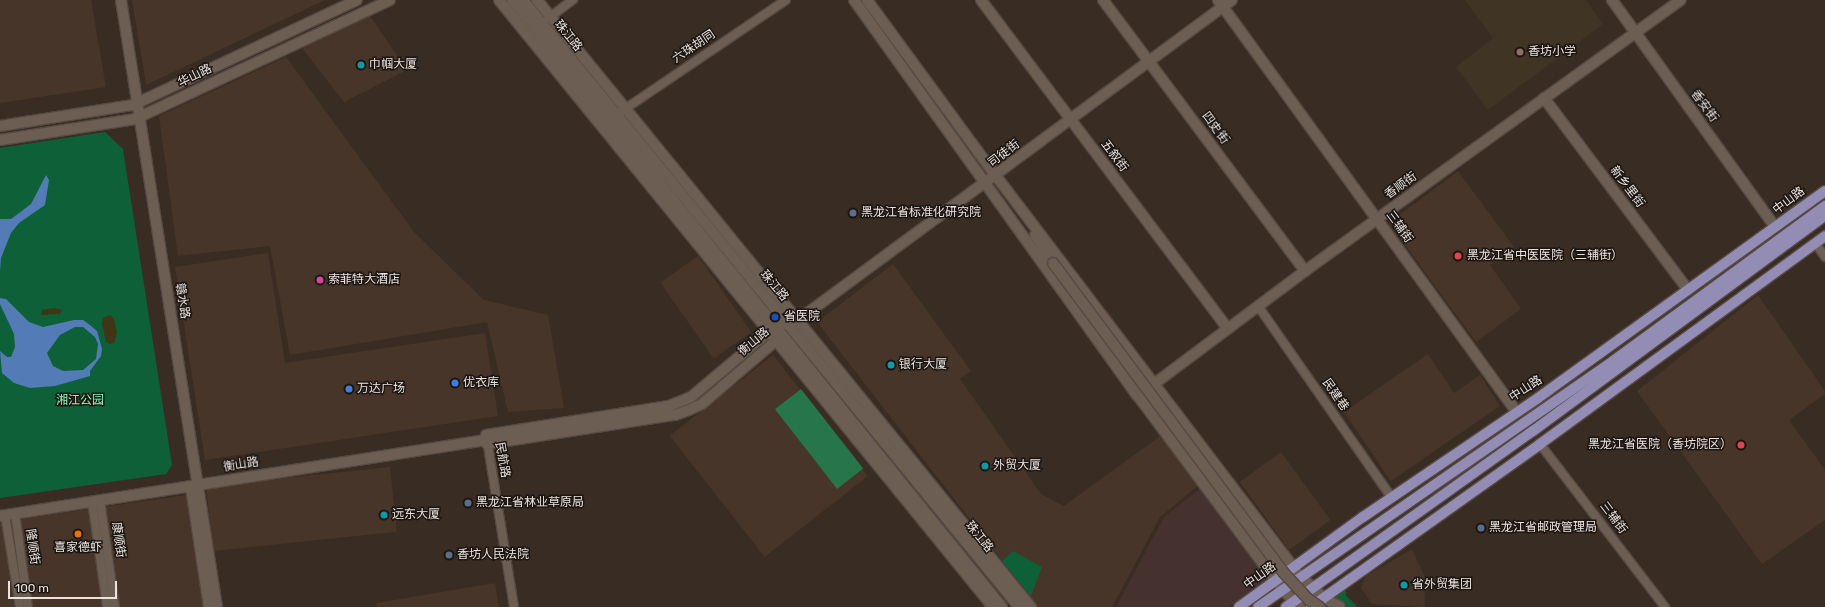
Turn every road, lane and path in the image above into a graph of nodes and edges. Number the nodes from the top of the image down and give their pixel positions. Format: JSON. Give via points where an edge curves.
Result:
{"nodes":[{"id":1,"x":117,"y":0,"type":"edge"},
{"id":2,"x":121,"y":0,"type":"edge"},
{"id":3,"x":357,"y":0,"type":"edge"},
{"id":4,"x":390,"y":0,"type":"edge"},
{"id":5,"x":498,"y":0,"type":"edge"},
{"id":6,"x":512,"y":0,"type":"edge"},
{"id":7,"x":523,"y":0,"type":"edge"},
{"id":8,"x":537,"y":0,"type":"edge"},
{"id":9,"x":573,"y":0,"type":"edge"},
{"id":10,"x":786,"y":0,"type":"edge"},
{"id":11,"x":854,"y":0,"type":"edge"},
{"id":12,"x":866,"y":0,"type":"edge"},
{"id":13,"x":981,"y":0,"type":"edge"},
{"id":14,"x":1103,"y":0,"type":"edge"},
{"id":15,"x":1232,"y":0,"type":"edge"},
{"id":16,"x":1612,"y":0,"type":"edge"},
{"id":17,"x":1681,"y":0,"type":"edge"},
{"id":18,"x":1220,"y":3,"type":"edge"},
{"id":19,"x":550,"y":17,"type":"junction"},
{"id":20,"x":538,"y":26,"type":"junction"},
{"id":21,"x":1636,"y":34,"type":"junction"},
{"id":22,"x":526,"y":35,"type":"junction"},
{"id":23,"x":1149,"y":61,"type":"junction"},
{"id":24,"x":1544,"y":98,"type":"junction"},
{"id":25,"x":136,"y":105,"type":"junction"},
{"id":26,"x":625,"y":109,"type":"junction"},
{"id":27,"x":616,"y":115,"type":"junction"},
{"id":28,"x":138,"y":118,"type":"junction"},
{"id":29,"x":1070,"y":119,"type":"junction"},
{"id":30,"x":0,"y":126,"type":"edge"},
{"id":31,"x":0,"y":140,"type":"edge"},
{"id":32,"x":996,"y":176,"type":"junction"},
{"id":33,"x":986,"y":182,"type":"junction"},
{"id":34,"x":1005,"y":188,"type":"junction"},
{"id":35,"x":1825,"y":190,"type":"edge"},
{"id":36,"x":1825,"y":206,"type":"edge"},
{"id":37,"x":1825,"y":216,"type":"edge"},
{"id":38,"x":1377,"y":219,"type":"junction"},
{"id":39,"x":1775,"y":227,"type":"junction"},
{"id":40,"x":1825,"y":236,"type":"edge"},
{"id":41,"x":1815,"y":243,"type":"junction"},
{"id":42,"x":1825,"y":257,"type":"edge"},
{"id":43,"x":1304,"y":271,"type":"junction"},
{"id":44,"x":1688,"y":290,"type":"junction"},
{"id":45,"x":1258,"y":306,"type":"junction"},
{"id":46,"x":798,"y":320,"type":"junction"},
{"id":47,"x":788,"y":324,"type":"junction"},
{"id":48,"x":1227,"y":328,"type":"junction"},
{"id":49,"x":776,"y":333,"type":"junction"},
{"id":50,"x":1155,"y":383,"type":"junction"},
{"id":51,"x":1138,"y":396,"type":"junction"},
{"id":52,"x":1538,"y":398,"type":"junction"},
{"id":53,"x":1516,"y":411,"type":"junction"},
{"id":54,"x":1566,"y":423,"type":"junction"},
{"id":55,"x":1517,"y":426,"type":"junction"},
{"id":56,"x":487,"y":440,"type":"junction"},
{"id":57,"x":1519,"y":442,"type":"junction"},
{"id":58,"x":1540,"y":444,"type":"junction"},
{"id":59,"x":1451,"y":474,"type":"junction"},
{"id":60,"x":1419,"y":478,"type":"junction"},
{"id":61,"x":194,"y":486,"type":"junction"},
{"id":62,"x":1451,"y":490,"type":"junction"},
{"id":63,"x":1391,"y":497,"type":"junction"},
{"id":64,"x":96,"y":501,"type":"junction"},
{"id":65,"x":1445,"y":513,"type":"junction"},
{"id":66,"x":7,"y":515,"type":"edge"},
{"id":67,"x":1416,"y":516,"type":"junction"},
{"id":68,"x":1297,"y":572,"type":"junction"},
{"id":69,"x":1276,"y":580,"type":"junction"},
{"id":70,"x":1311,"y":588,"type":"junction"},
{"id":71,"x":1282,"y":589,"type":"junction"},
{"id":72,"x":1322,"y":603,"type":"edge"},
{"id":73,"x":1293,"y":605,"type":"edge"},
{"id":74,"x":20,"y":607,"type":"edge"},
{"id":75,"x":28,"y":607,"type":"edge"},
{"id":76,"x":107,"y":607,"type":"edge"},
{"id":77,"x":116,"y":607,"type":"edge"},
{"id":78,"x":209,"y":607,"type":"edge"},
{"id":79,"x":217,"y":607,"type":"edge"},
{"id":80,"x":514,"y":607,"type":"edge"},
{"id":81,"x":993,"y":607,"type":"edge"},
{"id":82,"x":1002,"y":607,"type":"edge"},
{"id":83,"x":1019,"y":607,"type":"edge"},
{"id":84,"x":1031,"y":607,"type":"edge"},
{"id":85,"x":1239,"y":607,"type":"edge"},
{"id":86,"x":1258,"y":607,"type":"edge"},
{"id":87,"x":1311,"y":607,"type":"edge"},
{"id":88,"x":1340,"y":607,"type":"edge"},
{"id":89,"x":1665,"y":607,"type":"edge"}],
"edges":[{"from":1,"to":25,"type":"main road","name":"赣水路"},
{"from":2,"to":25,"type":"main road","name":"赣水路"},
{"from":3,"to":25,"type":"main road","name":"华山路"},
{"from":4,"to":28,"type":"main road","name":"华山路"},
{"from":5,"to":22,"type":"main road","name":"珠江路"},
{"from":6,"to":20,"type":"main road","name":"珠江路"},
{"from":7,"to":20,"type":"main road","name":"珠江路"},
{"from":8,"to":19,"type":"main road","name":"珠江路"},
{"from":9,"to":19,"type":"street"},
{"from":10,"to":26,"type":"street","name":"六珠胡同"},
{"from":11,"to":33,"type":"main road"},
{"from":12,"to":32,"type":"main road"},
{"from":13,"to":29,"type":"main road","name":"五叙街"},
{"from":14,"to":23,"type":"main road","name":"四史街"},
{"from":15,"to":18,"type":"main road","name":"司徒街"},
{"from":16,"to":21,"type":"main road","name":"香安街"},
{"from":17,"to":21,"type":"main road","name":"香顺街"},
{"from":18,"to":23,"type":"main road","name":"司徒街"},
{"from":18,"to":38,"type":"main road","name":"三辅街"},
{"from":19,"to":20,"type":"street"},
{"from":19,"to":26,"type":"main road","name":"珠江路"},
{"from":20,"to":22,"type":"street"},
{"from":20,"to":27,"type":"main road","name":"珠江路"},
{"from":20,"to":49,"type":"main road","name":"珠江路"},
{"from":21,"to":24,"type":"main road","name":"香顺街"},
{"from":21,"to":39,"type":"main road","name":"香安街"},
{"from":22,"to":49,"type":"main road","name":"珠江路"},
{"from":23,"to":29,"type":"main road","name":"司徒街"},
{"from":23,"to":43,"type":"main road","name":"四史街"},
{"from":24,"to":38,"type":"main road","name":"香顺街"},
{"from":24,"to":44,"type":"main road","name":"新乡里街"},
{"from":25,"to":28,"type":"main road","name":"赣水路"},
{"from":25,"to":30,"type":"main road","name":"华山路"},
{"from":26,"to":27,"type":"street","name":"六珠胡同"},
{"from":26,"to":46,"type":"main road","name":"珠江路"},
{"from":27,"to":47,"type":"main road","name":"珠江路"},
{"from":28,"to":31,"type":"main road","name":"华山路"},
{"from":28,"to":61,"type":"main road","name":"赣水路"},
{"from":29,"to":32,"type":"main road","name":"司徒街"},
{"from":29,"to":48,"type":"main road","name":"五叙街"},
{"from":32,"to":33,"type":"main road","name":"司徒街"},
{"from":32,"to":34,"type":"main road"},
{"from":33,"to":46,"type":"main road","name":"司徒街"},
{"from":33,"to":51,"type":"main road"},
{"from":34,"to":50,"type":"main road"},
{"from":34,"to":72,"type":"main road","bridge":true,"via":[[1053,263],[1283,572],[1308,599]]},
{"from":35,"to":39,"type":"main road","name":"中山路"},
{"from":36,"to":55,"type":"main road","name":"中山路","via":[[1613,361]]},
{"from":37,"to":57,"type":"main road"},
{"from":38,"to":43,"type":"main road","name":"香顺街"},
{"from":38,"to":53,"type":"main road","name":"三辅街"},
{"from":39,"to":44,"type":"main road","name":"中山路"},
{"from":40,"to":41,"type":"main road"},
{"from":41,"to":42,"type":"street"},
{"from":41,"to":54,"type":"main road"},
{"from":43,"to":45,"type":"main road","name":"香顺街"},
{"from":44,"to":52,"type":"main road","name":"中山路"},
{"from":45,"to":48,"type":"main road","name":"香顺街"},
{"from":45,"to":63,"type":"street","name":"民建巷"},
{"from":46,"to":47,"type":"main road","name":"司徒街"},
{"from":46,"to":84,"type":"main road","name":"珠江路"},
{"from":47,"to":49,"type":"main road","name":"衡山路"},
{"from":47,"to":83,"type":"main road","name":"珠江路"},
{"from":48,"to":50,"type":"main road","name":"香顺街"},
{"from":49,"to":56,"type":"main road","name":"衡山路","via":[[700,392],[677,404]]},
{"from":49,"to":81,"type":"main road","name":"珠江路"},
{"from":49,"to":82,"type":"main road","name":"珠江路"},
{"from":50,"to":51,"type":"main road","name":"香顺街"},
{"from":50,"to":68,"type":"main road"},
{"from":51,"to":69,"type":"main road"},
{"from":52,"to":53,"type":"main road","name":"中山路"},
{"from":52,"to":55,"type":"main road"},
{"from":53,"to":60,"type":"main road","name":"中山路"},
{"from":54,"to":57,"type":"main road"},
{"from":54,"to":58,"type":"main road"},
{"from":55,"to":59,"type":"main road","name":"中山路"},
{"from":56,"to":61,"type":"main road","name":"衡山路"},
{"from":56,"to":80,"type":"street","name":"民航路"},
{"from":57,"to":62,"type":"main road"},
{"from":58,"to":65,"type":"main road"},
{"from":58,"to":89,"type":"street","name":"三辅街"},
{"from":59,"to":60,"type":"main road"},
{"from":59,"to":68,"type":"main road","name":"中山路"},
{"from":60,"to":63,"type":"main road","name":"中山路"},
{"from":61,"to":64,"type":"main road","name":"衡山路"},
{"from":61,"to":78,"type":"main road","name":"赣水路"},
{"from":61,"to":79,"type":"main road","name":"赣水路"},
{"from":62,"to":65,"type":"main road"},
{"from":62,"to":67,"type":"main road"},
{"from":63,"to":68,"type":"main road","name":"中山路"},
{"from":64,"to":66,"type":"main road","name":"衡山路"},
{"from":64,"to":76,"type":"street","name":"康顺街"},
{"from":64,"to":77,"type":"street","name":"康顺街"},
{"from":65,"to":67,"type":"main road","via":[[1434,511]]},
{"from":65,"to":72,"type":"main road"},
{"from":66,"to":74,"type":"street","name":"隆顺街"},
{"from":66,"to":75,"type":"street","name":"隆顺街"},
{"from":67,"to":70,"type":"main road"},
{"from":68,"to":69,"type":"main road","name":"中山路"},
{"from":68,"to":70,"type":"main road"},
{"from":68,"to":71,"type":"main road","name":"中山路"},
{"from":69,"to":71,"type":"main road"},
{"from":69,"to":85,"type":"main road","name":"中山路"},
{"from":70,"to":72,"type":"main road"},
{"from":70,"to":73,"type":"main road"},
{"from":71,"to":73,"type":"main road"},
{"from":71,"to":86,"type":"main road","name":"中山路"},
{"from":72,"to":87,"type":"main road"},
{"from":72,"to":88,"type":"main road"}]}
